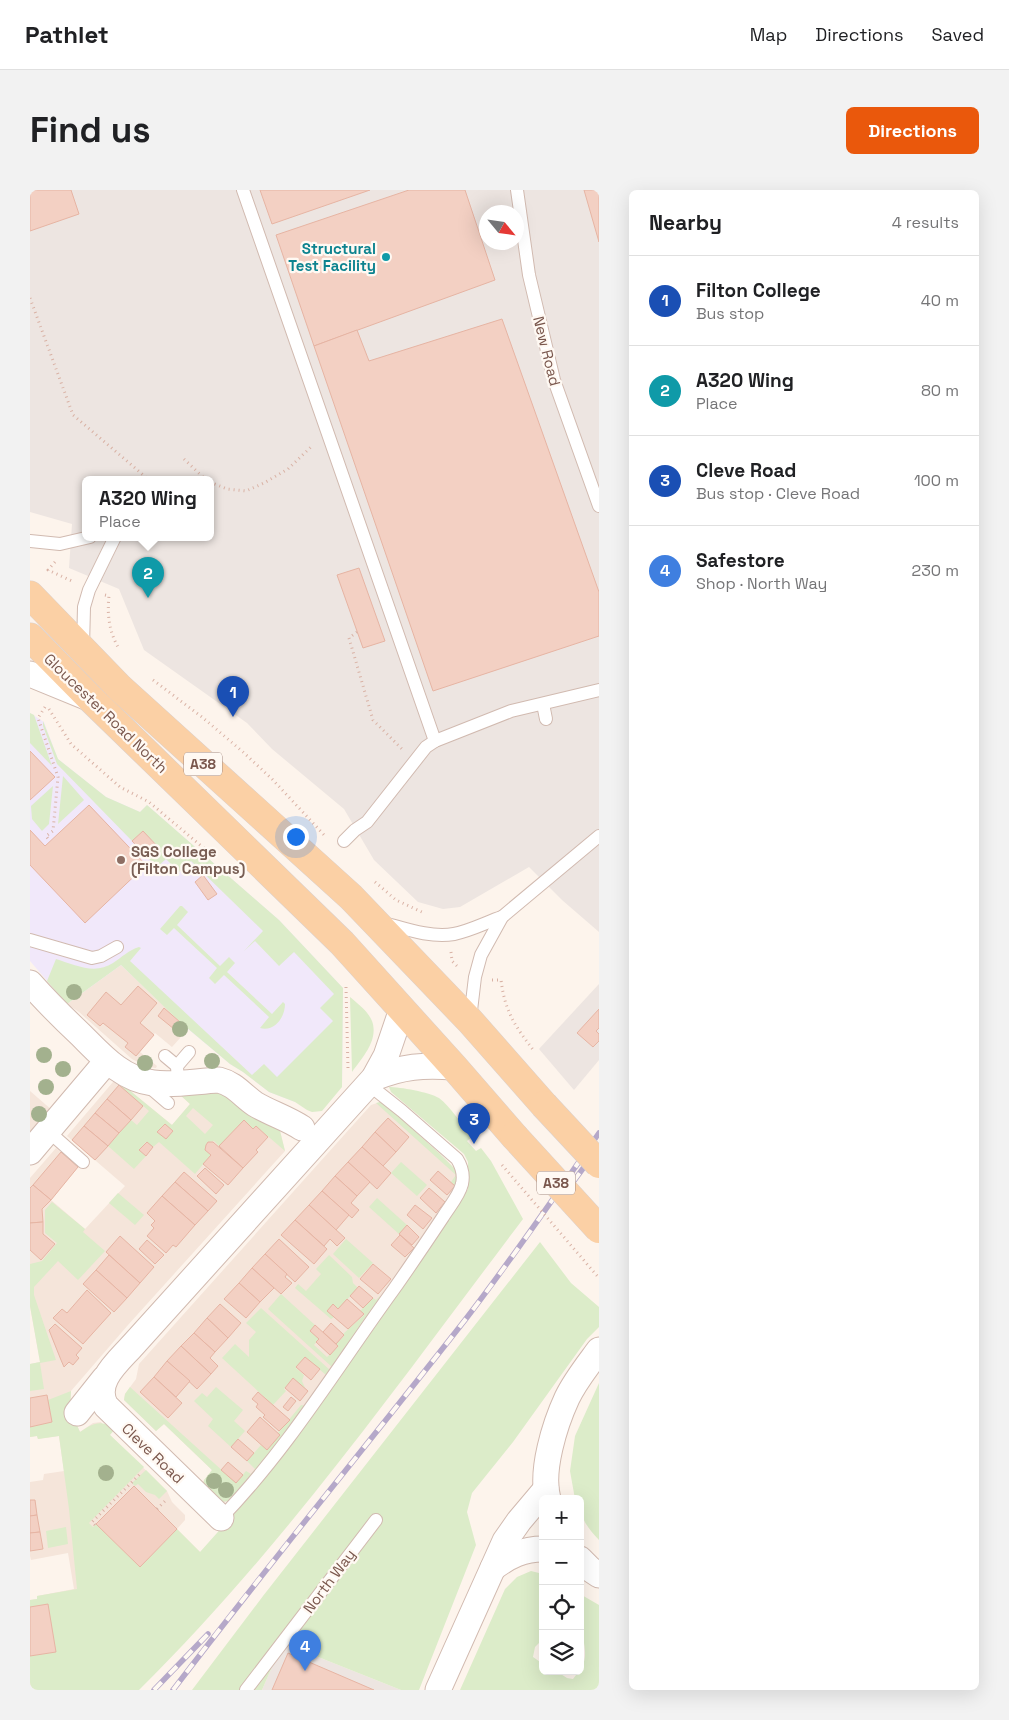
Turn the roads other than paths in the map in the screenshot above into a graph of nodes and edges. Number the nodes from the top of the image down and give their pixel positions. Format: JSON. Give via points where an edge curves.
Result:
{"nodes":[{"id":1,"x":243,"y":190,"type":"edge"},
{"id":2,"x":517,"y":190,"type":"edge"},
{"id":3,"x":599,"y":506,"type":"edge"},
{"id":4,"x":82,"y":539,"type":"edge"},
{"id":5,"x":30,"y":541,"type":"edge"},
{"id":6,"x":113,"y":541,"type":"edge"},
{"id":7,"x":33,"y":603,"type":"edge"},
{"id":8,"x":30,"y":637,"type":"edge"},
{"id":9,"x":83,"y":652,"type":"junction"},
{"id":10,"x":30,"y":674,"type":"edge"},
{"id":11,"x":599,"y":690,"type":"edge"},
{"id":12,"x":91,"y":699,"type":"junction"},
{"id":13,"x":542,"y":704,"type":"junction"},
{"id":14,"x":546,"y":718,"type":"dead end"},
{"id":15,"x":435,"y":741,"type":"junction"},
{"id":16,"x":599,"y":836,"type":"edge"},
{"id":17,"x":344,"y":841,"type":"dead end"},
{"id":18,"x":502,"y":917,"type":"junction"},
{"id":19,"x":373,"y":920,"type":"junction"},
{"id":20,"x":30,"y":940,"type":"edge"},
{"id":21,"x":117,"y":947,"type":"dead end"},
{"id":22,"x":30,"y":983,"type":"edge"},
{"id":23,"x":402,"y":1009,"type":"junction"},
{"id":24,"x":470,"y":1021,"type":"junction"},
{"id":25,"x":189,"y":1052,"type":"dead end"},
{"id":26,"x":165,"y":1056,"type":"dead end"},
{"id":27,"x":107,"y":1061,"type":"junction"},
{"id":28,"x":454,"y":1067,"type":"junction"},
{"id":29,"x":371,"y":1081,"type":"junction"},
{"id":30,"x":174,"y":1084,"type":"junction"},
{"id":31,"x":302,"y":1128,"type":"dead end"},
{"id":32,"x":48,"y":1131,"type":"junction"},
{"id":33,"x":30,"y":1152,"type":"edge"},
{"id":34,"x":83,"y":1162,"type":"dead end"},
{"id":35,"x":599,"y":1164,"type":"edge"},
{"id":36,"x":599,"y":1228,"type":"edge"},
{"id":37,"x":599,"y":1350,"type":"edge"},
{"id":38,"x":104,"y":1379,"type":"junction"},
{"id":39,"x":77,"y":1413,"type":"dead end"},
{"id":40,"x":547,"y":1494,"type":"edge"},
{"id":41,"x":222,"y":1518,"type":"joint"},
{"id":42,"x":376,"y":1520,"type":"dead end"},
{"id":43,"x":539,"y":1549,"type":"edge"},
{"id":44,"x":584,"y":1563,"type":"edge"},
{"id":45,"x":493,"y":1568,"type":"junction"},
{"id":46,"x":599,"y":1575,"type":"edge"},
{"id":47,"x":246,"y":1690,"type":"edge"},
{"id":48,"x":438,"y":1690,"type":"edge"}],
"edges":[{"from":1,"to":15,"type":"lane"},
{"from":2,"to":3,"type":"lane","name":"New Road","via":[[529,275],[554,380]]},
{"from":4,"to":5,"type":"lane","via":[[60,544]]},
{"from":6,"to":9,"type":"lane","via":[[84,607]]},
{"from":7,"to":9,"type":"main road","number":"A38"},
{"from":8,"to":12,"type":"main road","name":"Gloucester Road North","number":"A38"},
{"from":9,"to":19,"type":"main road","number":"A38"},
{"from":10,"to":12,"type":"street"},
{"from":11,"to":13,"type":"lane"},
{"from":12,"to":23,"type":"main road","name":"Gloucester Road North","number":"A38","via":[[342,943]]},
{"from":13,"to":14,"type":"lane"},
{"from":13,"to":15,"type":"lane","via":[[511,711]]},
{"from":15,"to":17,"type":"lane","via":[[426,747],[367,822]]},
{"from":16,"to":18,"type":"lane"},
{"from":18,"to":19,"type":"lane","via":[[456,934],[440,935]]},
{"from":18,"to":24,"type":"lane","via":[[481,955]]},
{"from":19,"to":24,"type":"main road","number":"A38"},
{"from":20,"to":21,"type":"lane","via":[[92,958]]},
{"from":22,"to":27,"type":"street"},
{"from":23,"to":28,"type":"main road","number":"A38"},
{"from":23,"to":29,"type":"street","via":[[386,1056]]},
{"from":24,"to":35,"type":"main road","number":"A38","bridge":true},
{"from":25,"to":30,"type":"lane"},
{"from":26,"to":30,"type":"lane"},
{"from":27,"to":30,"type":"street","via":[[122,1072],[142,1080]]},
{"from":27,"to":32,"type":"street"},
{"from":28,"to":29,"type":"street","via":[[409,1067],[390,1071]]},
{"from":28,"to":36,"type":"main road","number":"A38","bridge":true},
{"from":29,"to":38,"type":"street"},
{"from":29,"to":41,"type":"lane","via":[[457,1159],[462,1167],[462,1184],[418,1256],[306,1416]]},
{"from":30,"to":31,"type":"street","via":[[226,1082],[254,1103]]},
{"from":32,"to":33,"type":"street"},
{"from":32,"to":34,"type":"lane"},
{"from":37,"to":40,"type":"street","via":[[565,1405],[547,1465]]},
{"from":38,"to":39,"type":"street"},
{"from":38,"to":41,"type":"street","name":"Cleve Road","via":[[102,1395],[106,1406]]},
{"from":40,"to":45,"type":"street","via":[[505,1541]]},
{"from":42,"to":47,"type":"lane","name":"North Way"},
{"from":43,"to":45,"type":"street","via":[[508,1556]]},
{"from":44,"to":46,"type":"street"},
{"from":45,"to":48,"type":"street"}]}
